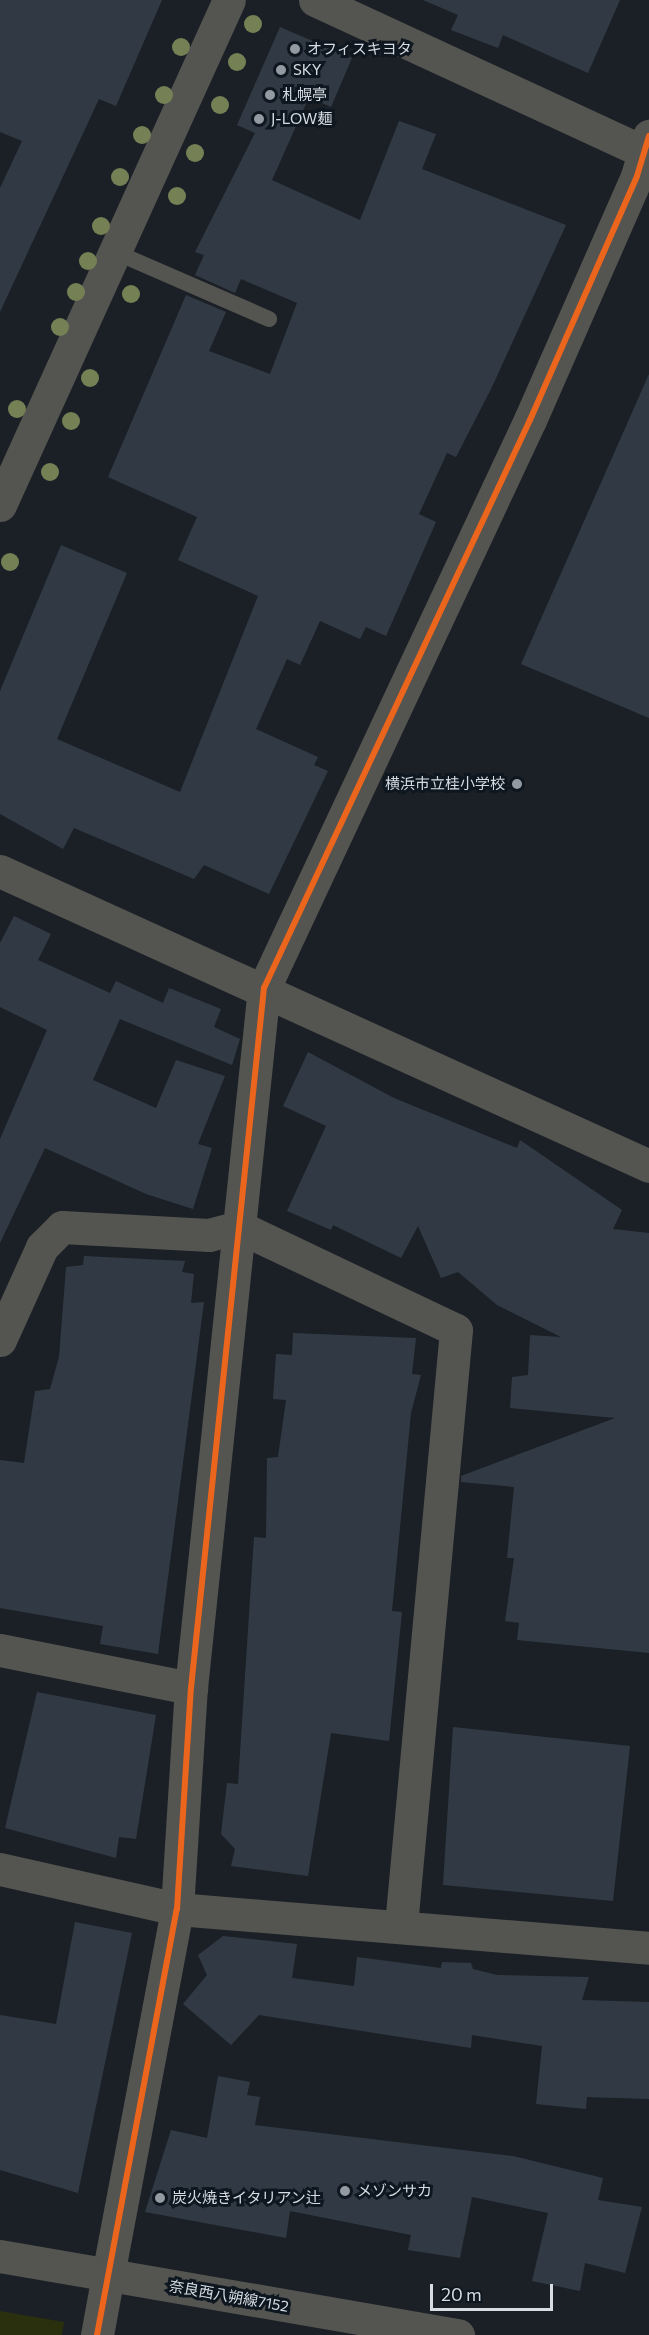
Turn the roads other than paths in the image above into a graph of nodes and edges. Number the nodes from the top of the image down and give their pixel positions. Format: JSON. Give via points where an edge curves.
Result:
{"nodes":[{"id":1,"x":229,"y":0,"type":"edge"},
{"id":2,"x":315,"y":0,"type":"edge"},
{"id":3,"x":647,"y":147,"type":"edge"},
{"id":4,"x":115,"y":252,"type":"junction"},
{"id":5,"x":269,"y":319,"type":"dead end"},
{"id":6,"x":0,"y":505,"type":"edge"},
{"id":7,"x":0,"y":871,"type":"edge"},
{"id":8,"x":264,"y":988,"type":"junction"},
{"id":9,"x":649,"y":1166,"type":"edge"},
{"id":10,"x":239,"y":1227,"type":"junction"},
{"id":11,"x":0,"y":1341,"type":"edge"},
{"id":12,"x":0,"y":1650,"type":"edge"},
{"id":13,"x":191,"y":1688,"type":"junction"},
{"id":14,"x":0,"y":1869,"type":"edge"},
{"id":15,"x":177,"y":1909,"type":"junction"},
{"id":16,"x":401,"y":1926,"type":"junction"},
{"id":17,"x":649,"y":1948,"type":"edge"},
{"id":18,"x":0,"y":2256,"type":"edge"},
{"id":19,"x":108,"y":2275,"type":"junction"},
{"id":20,"x":97,"y":2335,"type":"edge"},
{"id":21,"x":458,"y":2335,"type":"edge"}],
"edges":[{"from":1,"to":4,"type":"street"},
{"from":2,"to":3,"type":"street"},
{"from":3,"to":8,"type":"street","via":[[530,420]]},
{"from":4,"to":5,"type":"lane"},
{"from":4,"to":6,"type":"street"},
{"from":7,"to":8,"type":"street"},
{"from":8,"to":9,"type":"street"},
{"from":8,"to":10,"type":"street"},
{"from":10,"to":11,"type":"street","via":[[208,1235],[62,1227],[42,1247]]},
{"from":10,"to":13,"type":"street"},
{"from":10,"to":16,"type":"street","via":[[456,1330]]},
{"from":12,"to":13,"type":"street"},
{"from":13,"to":15,"type":"street"},
{"from":14,"to":15,"type":"street"},
{"from":15,"to":16,"type":"street"},
{"from":15,"to":19,"type":"street"},
{"from":16,"to":17,"type":"street"},
{"from":18,"to":19,"type":"street","name":"奈良西八朔線7152"},
{"from":19,"to":20,"type":"street"},
{"from":19,"to":21,"type":"street","name":"奈良西八朔線7152"}]}
